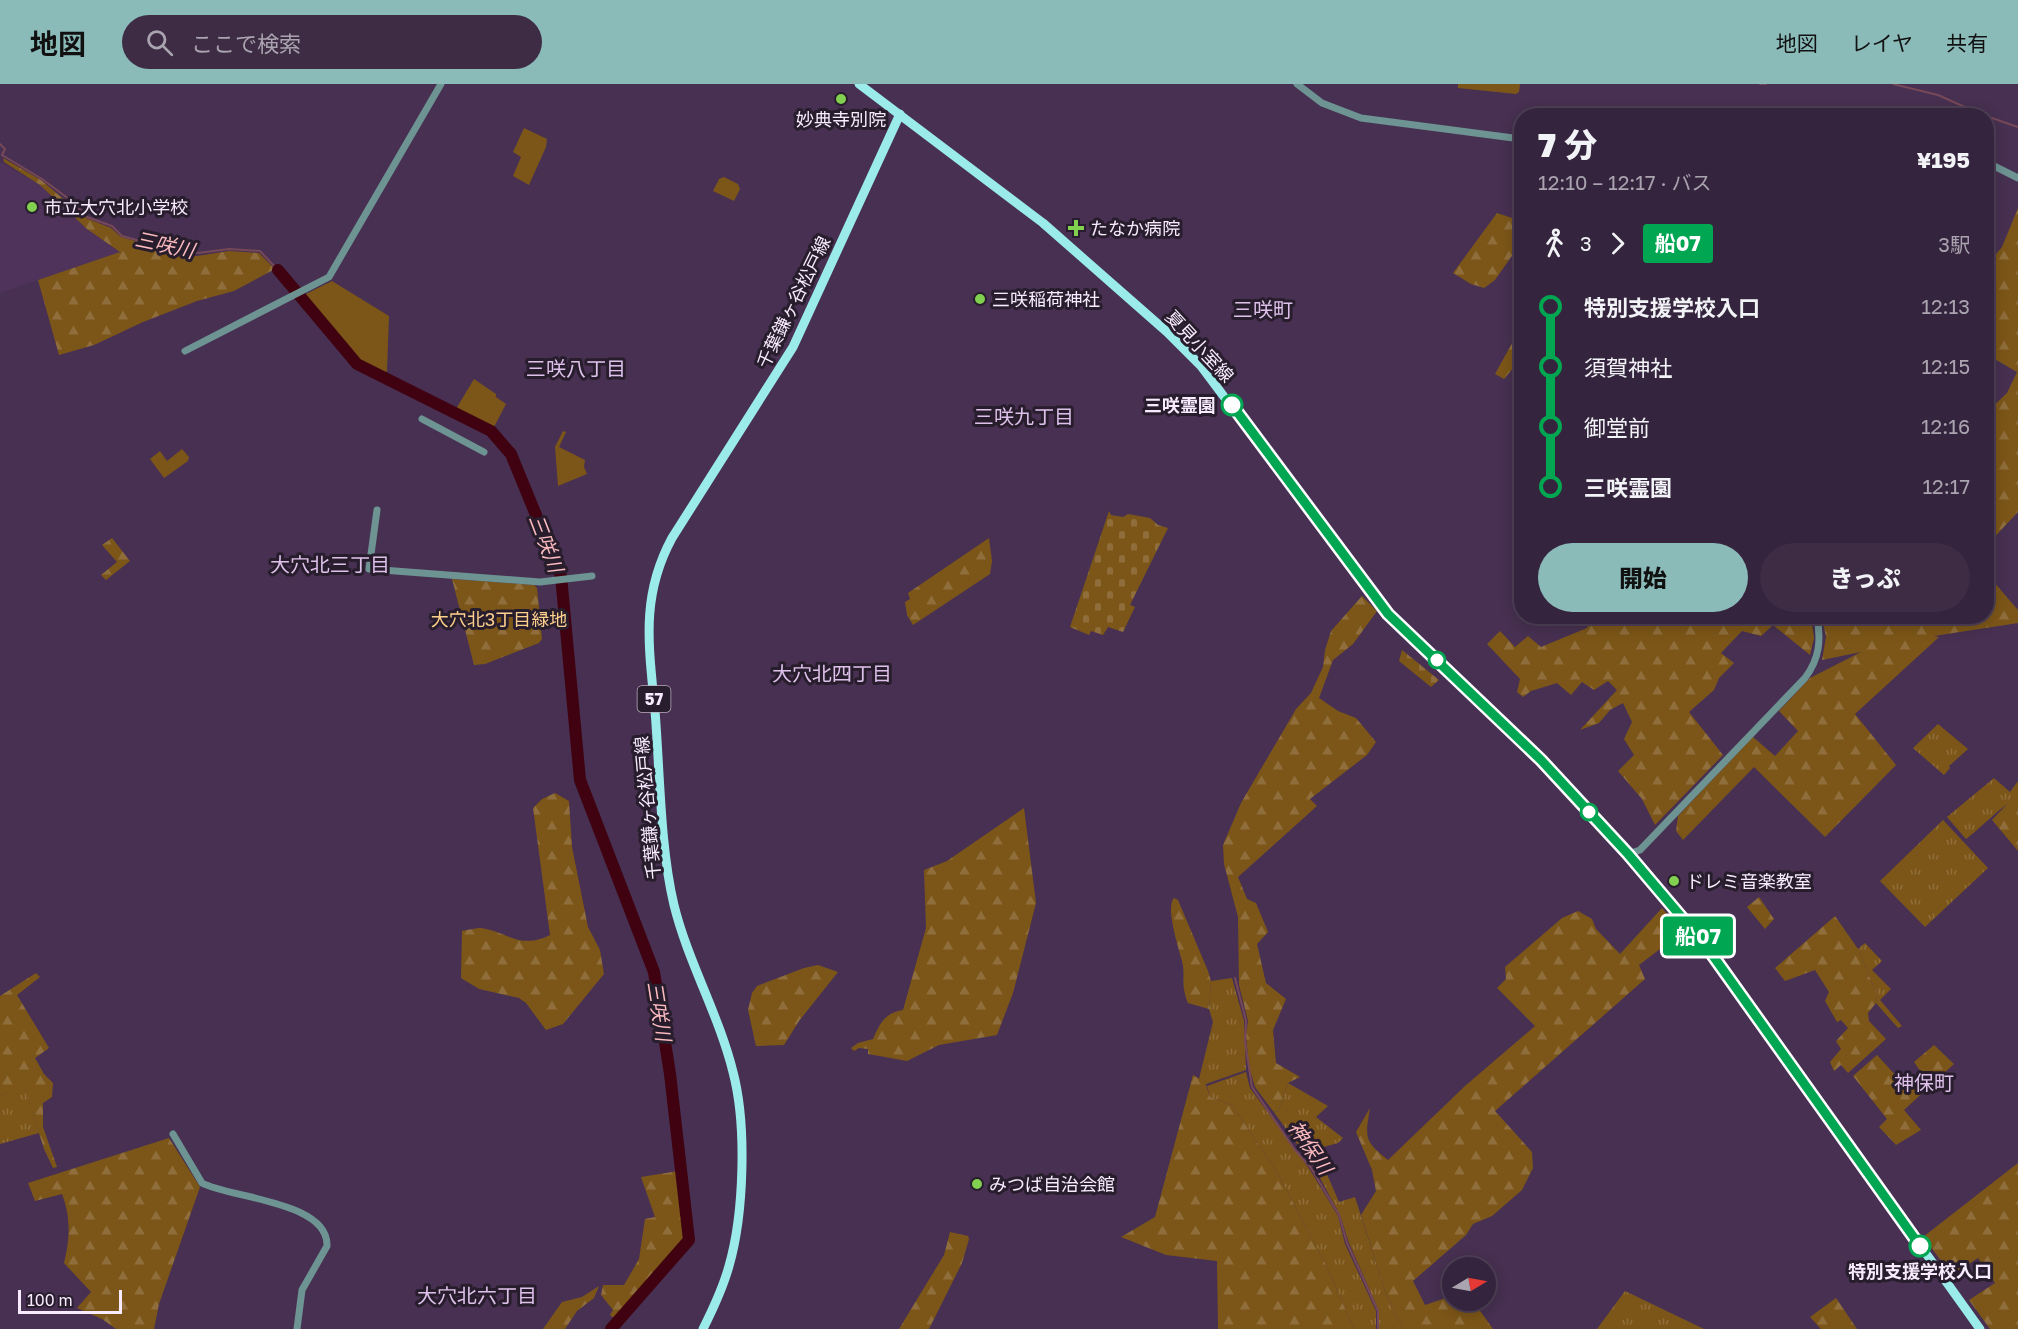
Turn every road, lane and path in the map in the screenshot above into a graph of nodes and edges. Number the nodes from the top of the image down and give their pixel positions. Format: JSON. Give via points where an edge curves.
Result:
{"nodes":[{"id":1,"x":441,"y":84,"type":"edge"},
{"id":2,"x":859,"y":84,"type":"edge"},
{"id":3,"x":1297,"y":84,"type":"edge"},
{"id":4,"x":900,"y":114,"type":"junction"},
{"id":5,"x":1514,"y":138,"type":"edge"},
{"id":6,"x":1994,"y":166,"type":"edge"},
{"id":7,"x":2018,"y":178,"type":"edge"},
{"id":8,"x":185,"y":351,"type":"dead end"},
{"id":9,"x":423,"y":419,"type":"dead end"},
{"id":10,"x":484,"y":452,"type":"dead end"},
{"id":11,"x":377,"y":510,"type":"dead end"},
{"id":12,"x":592,"y":576,"type":"dead end"},
{"id":13,"x":1818,"y":624,"type":"edge"},
{"id":14,"x":1628,"y":854,"type":"junction"},
{"id":15,"x":173,"y":1134,"type":"dead end"},
{"id":16,"x":297,"y":1329,"type":"edge"},
{"id":17,"x":703,"y":1329,"type":"edge"},
{"id":18,"x":1980,"y":1329,"type":"edge"}],
"edges":[{"from":1,"to":8,"type":"street","via":[[329,277]]},
{"from":2,"to":4,"type":"main road","name":"夏見小室線"},
{"from":3,"to":5,"type":"street","via":[[1322,103],[1361,118]]},
{"from":4,"to":14,"type":"main road","name":"夏見小室線","via":[[1043,223],[1186,351],[1214,382],[1388,614],[1541,760]]},
{"from":4,"to":17,"type":"main road","name":"千葉鎌ヶ谷松戸線","number":"57","via":[[793,347],[672,538],[658,565],[651,591],[649,636],[669,880],[679,921],[730,1063],[741,1122],[739,1211],[733,1254]]},
{"from":6,"to":7,"type":"street"},
{"from":9,"to":10,"type":"street"},
{"from":11,"to":12,"type":"street","via":[[369,569],[540,582]]},
{"from":13,"to":14,"type":"street","via":[[1820,647],[1805,678],[1640,850]]},
{"from":14,"to":18,"type":"main road","name":"夏見小室線","via":[[1735,985]]},
{"from":15,"to":16,"type":"street","via":[[202,1183],[289,1206],[325,1234],[327,1246],[302,1290]]}]}
